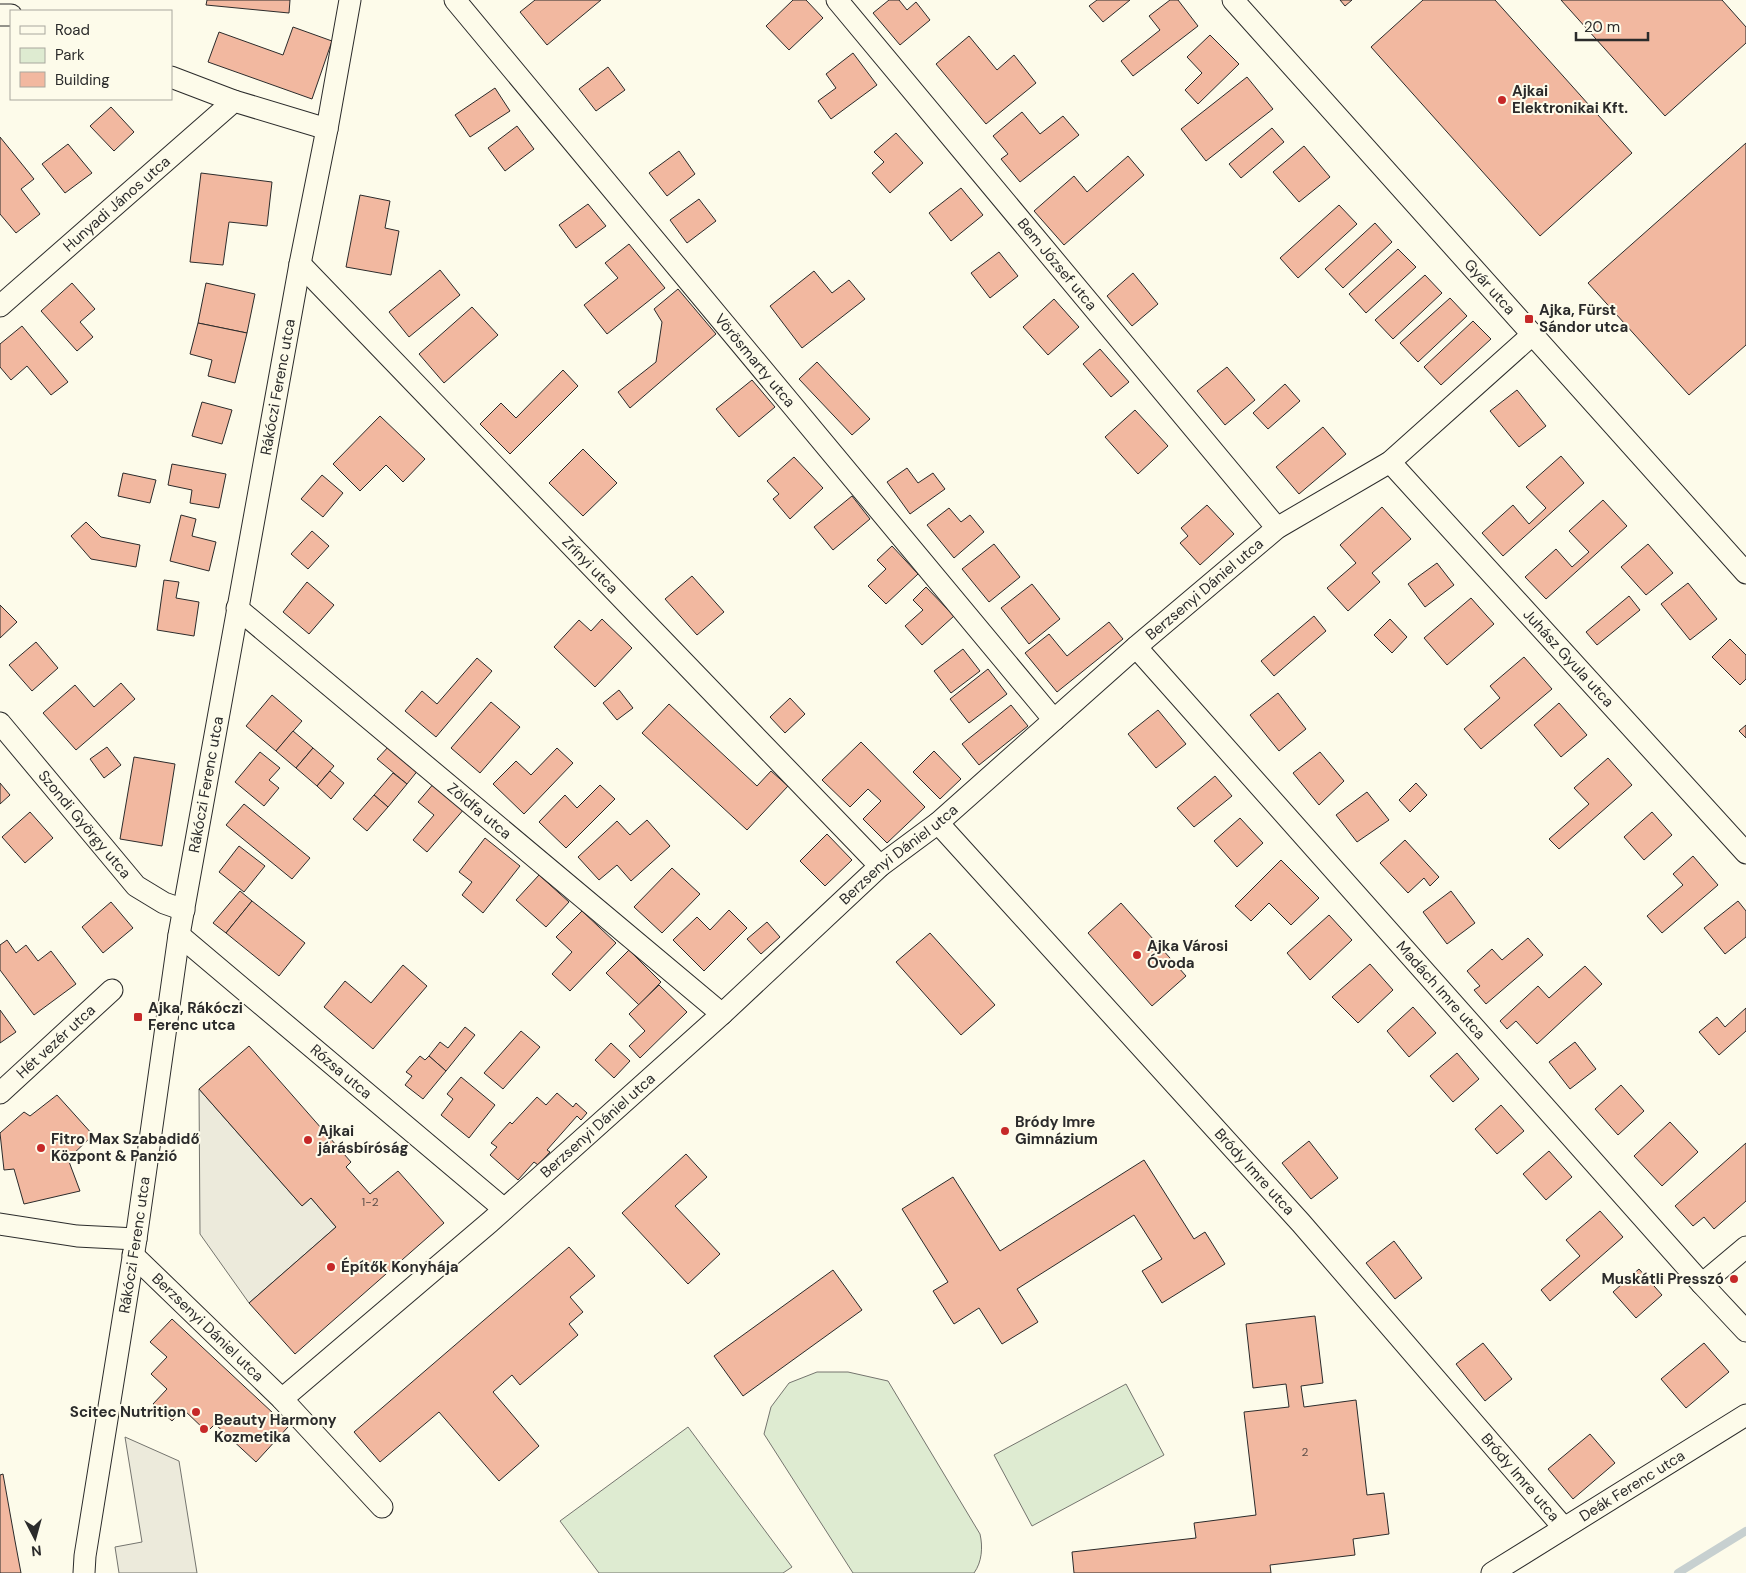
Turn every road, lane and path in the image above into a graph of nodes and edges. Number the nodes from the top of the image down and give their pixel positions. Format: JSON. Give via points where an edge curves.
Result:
{"nodes":[{"id":1,"x":350,"y":0,"type":"edge"},
{"id":2,"x":455,"y":0,"type":"edge"},
{"id":3,"x":837,"y":0,"type":"edge"},
{"id":4,"x":1233,"y":0,"type":"edge"},
{"id":5,"x":172,"y":77,"type":"edge"},
{"id":6,"x":234,"y":101,"type":"junction"},
{"id":7,"x":327,"y":129,"type":"junction"},
{"id":8,"x":300,"y":264,"type":"junction"},
{"id":9,"x":0,"y":306,"type":"edge"},
{"id":10,"x":1533,"y":334,"type":"junction"},
{"id":11,"x":1390,"y":462,"type":"junction"},
{"id":12,"x":1277,"y":528,"type":"junction"},
{"id":13,"x":1746,"y":574,"type":"edge"},
{"id":14,"x":237,"y":608,"type":"junction"},
{"id":15,"x":1136,"y":647,"type":"junction"},
{"id":16,"x":1054,"y":720,"type":"junction"},
{"id":17,"x":0,"y":723,"type":"edge"},
{"id":18,"x":938,"y":823,"type":"junction"},
{"id":19,"x":1746,"y":854,"type":"edge"},
{"id":20,"x":880,"y":866,"type":"junction"},
{"id":21,"x":184,"y":910,"type":"junction"},
{"id":22,"x":179,"y":935,"type":"junction"},
{"id":23,"x":112,"y":990,"type":"dead end"},
{"id":24,"x":722,"y":1014,"type":"junction"},
{"id":25,"x":0,"y":1093,"type":"edge"},
{"id":26,"x":504,"y":1209,"type":"junction"},
{"id":27,"x":0,"y":1224,"type":"edge"},
{"id":28,"x":1746,"y":1246,"type":"edge"},
{"id":29,"x":134,"y":1247,"type":"junction"},
{"id":30,"x":1702,"y":1284,"type":"junction"},
{"id":31,"x":1746,"y":1331,"type":"edge"},
{"id":32,"x":282,"y":1399,"type":"junction"},
{"id":33,"x":1746,"y":1415,"type":"edge"},
{"id":34,"x":382,"y":1506,"type":"dead end"},
{"id":35,"x":1564,"y":1528,"type":"junction"},
{"id":36,"x":84,"y":1573,"type":"edge"},
{"id":37,"x":1492,"y":1573,"type":"edge"}],
"edges":[{"from":1,"to":7,"type":"street","name":"Rákóczi Ferenc utca"},
{"from":2,"to":16,"type":"street","name":"Vörösmarty utca"},
{"from":3,"to":12,"type":"street","name":"Bem József utca"},
{"from":4,"to":10,"type":"street","name":"Gyár utca"},
{"from":5,"to":6,"type":"street"},
{"from":6,"to":7,"type":"street"},
{"from":6,"to":9,"type":"street","name":"Hunyadi János utca"},
{"from":7,"to":8,"type":"street","name":"Rákóczi Ferenc utca"},
{"from":8,"to":14,"type":"street","name":"Rákóczi Ferenc utca"},
{"from":8,"to":20,"type":"street","name":"Zrínyi utca"},
{"from":10,"to":11,"type":"street","name":"Berzsenyi Dániel utca"},
{"from":10,"to":13,"type":"street","name":"Gyár utca"},
{"from":11,"to":12,"type":"street","name":"Berzsenyi Dániel utca"},
{"from":11,"to":19,"type":"street","name":"Juhász Gyula utca"},
{"from":12,"to":15,"type":"street","name":"Berzsenyi Dániel utca"},
{"from":14,"to":21,"type":"street","name":"Rákóczi Ferenc utca"},
{"from":14,"to":24,"type":"street","name":"Zöldfa utca"},
{"from":15,"to":16,"type":"street","name":"Berzsenyi Dániel utca"},
{"from":15,"to":30,"type":"street","name":"Madách Imre utca"},
{"from":16,"to":18,"type":"street","name":"Berzsenyi Dániel utca"},
{"from":17,"to":21,"type":"street","name":"Szondi György utca","via":[[136,886]]},
{"from":18,"to":20,"type":"street","name":"Berzsenyi Dániel utca"},
{"from":18,"to":35,"type":"street","name":"Bródy Imre utca","via":[[1301,1223]]},
{"from":20,"to":24,"type":"street","name":"Berzsenyi Dániel utca"},
{"from":21,"to":22,"type":"street","name":"Rákóczi Ferenc utca"},
{"from":22,"to":26,"type":"street","name":"Rózsa utca"},
{"from":22,"to":29,"type":"street","name":"Rákóczi Ferenc utca"},
{"from":23,"to":25,"type":"street","name":"Hét vezér utca"},
{"from":24,"to":26,"type":"street","name":"Berzsenyi Dániel utca"},
{"from":26,"to":32,"type":"street","name":"Berzsenyi Dániel utca"},
{"from":27,"to":29,"type":"street"},
{"from":28,"to":30,"type":"street"},
{"from":29,"to":32,"type":"street","name":"Berzsenyi Dániel utca"},
{"from":29,"to":36,"type":"street","name":"Rákóczi Ferenc utca"},
{"from":30,"to":31,"type":"street","name":"Madách Imre utca"},
{"from":32,"to":34,"type":"street","name":"Berzsenyi Dániel utca"},
{"from":33,"to":35,"type":"street","name":"Deák Ferenc utca"},
{"from":35,"to":37,"type":"street","name":"Deák Ferenc utca"}]}
